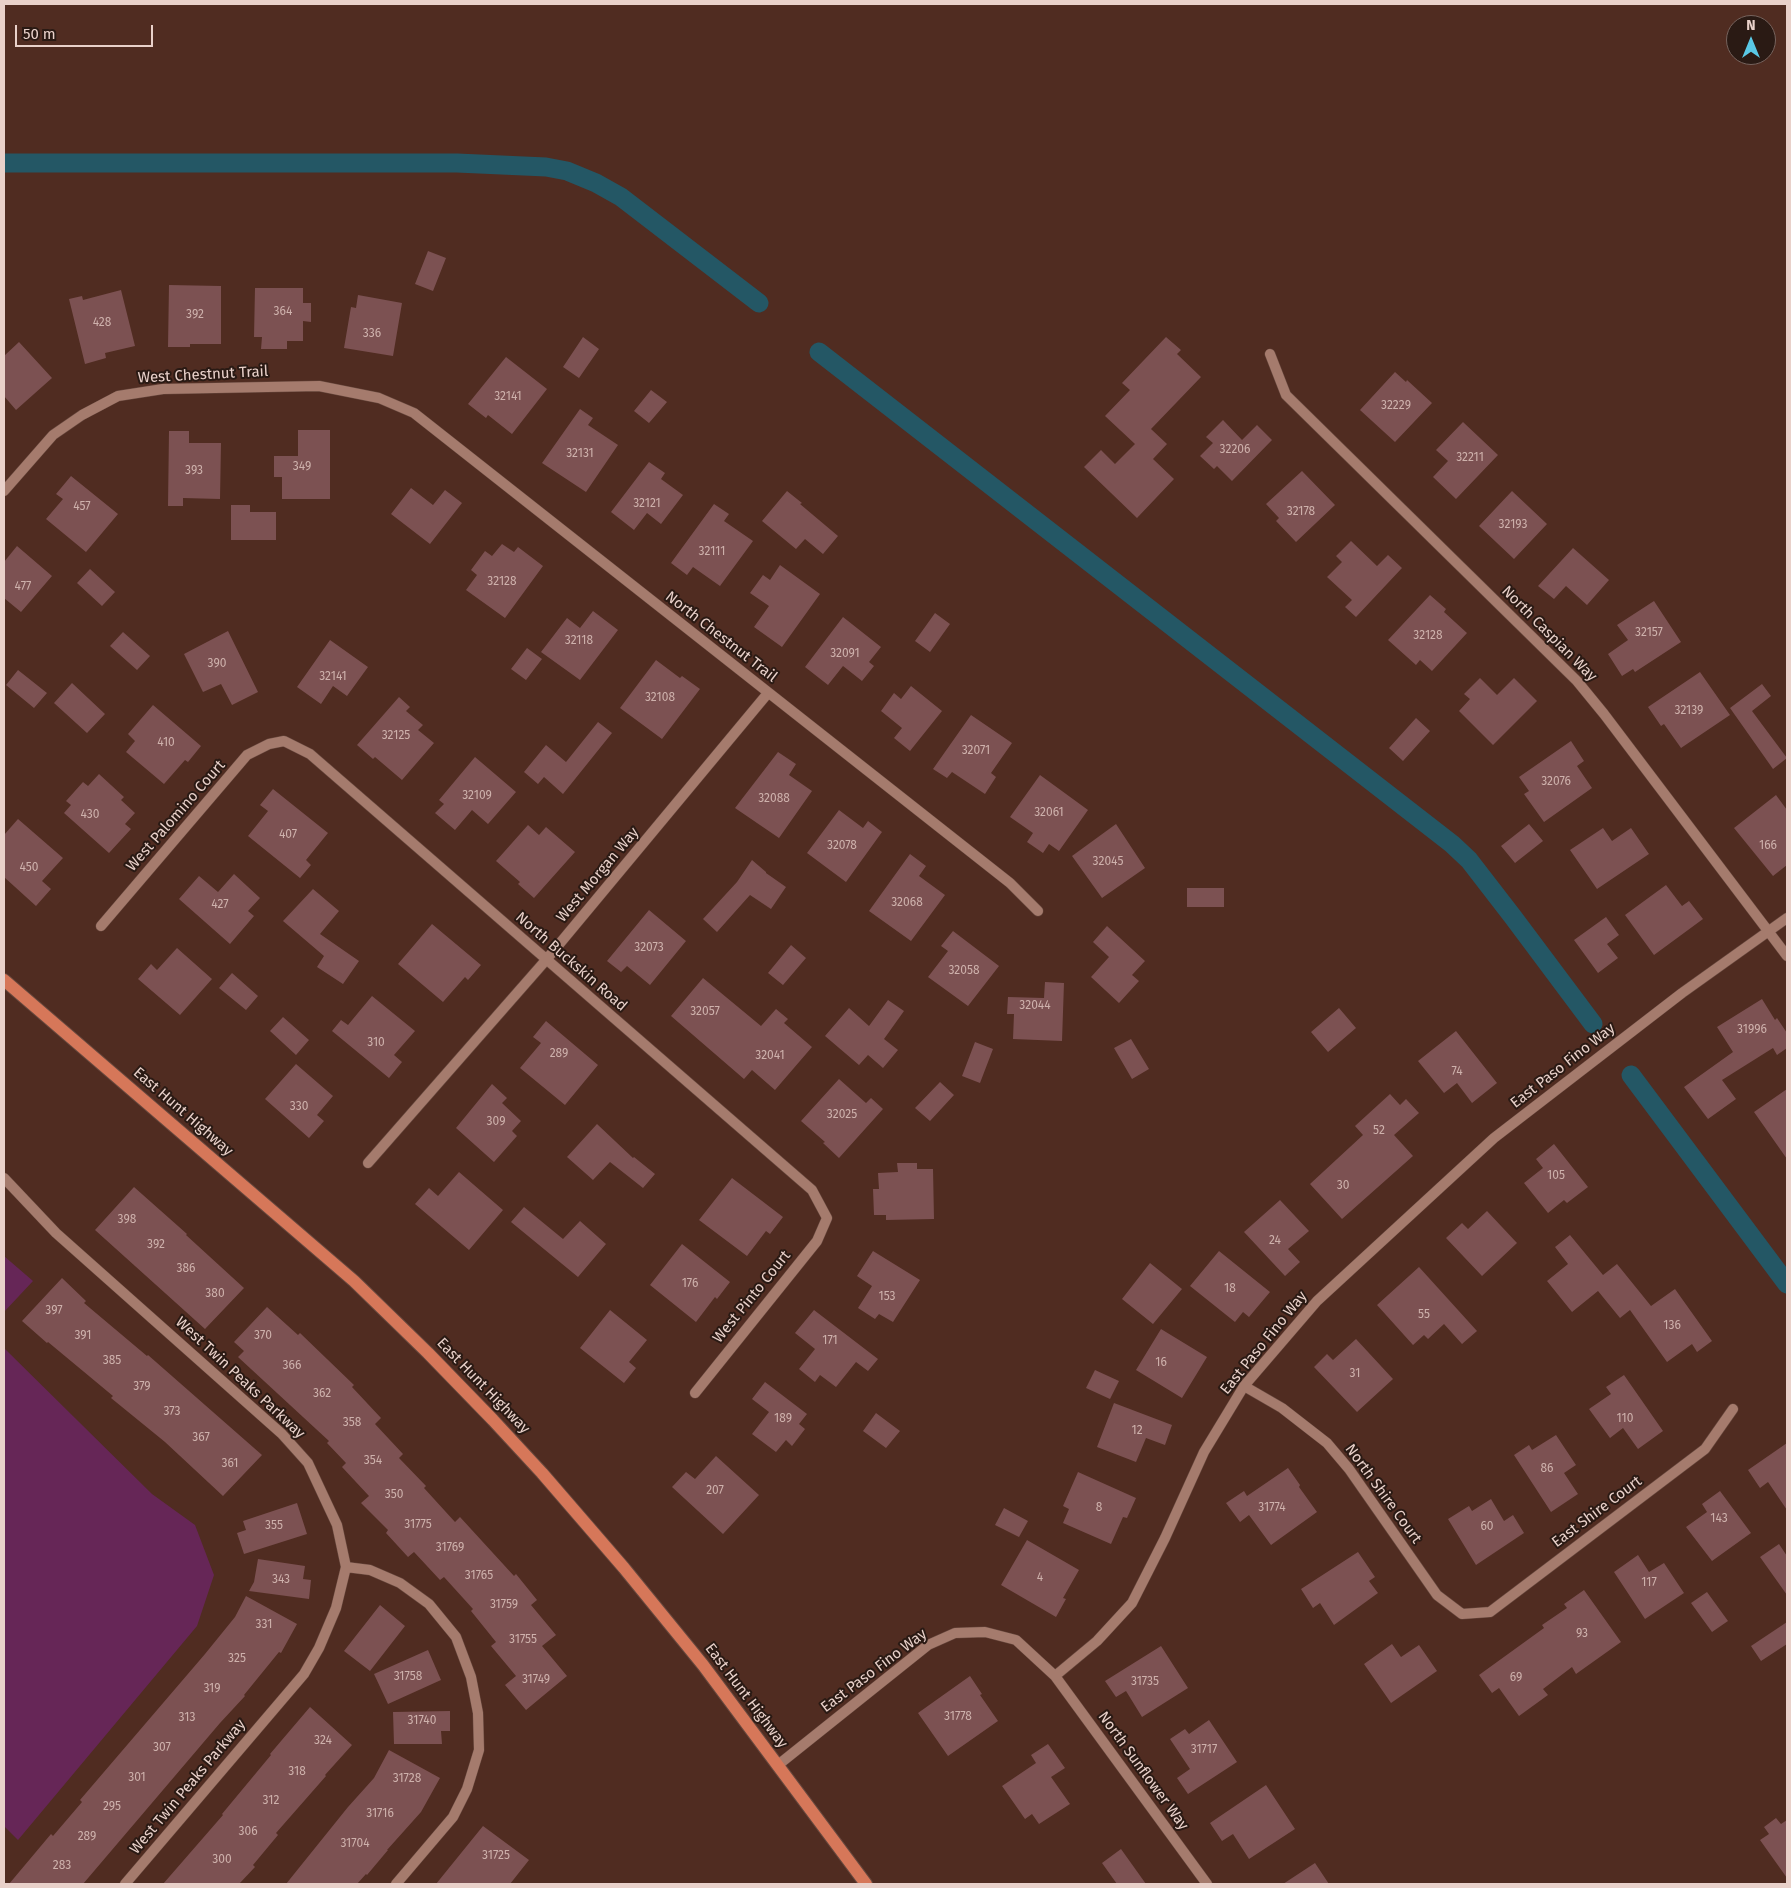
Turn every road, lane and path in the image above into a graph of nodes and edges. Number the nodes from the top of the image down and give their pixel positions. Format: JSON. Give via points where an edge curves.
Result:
{"nodes":[{"id":1,"x":1270,"y":354,"type":"dead end"},
{"id":2,"x":379,"y":398,"type":"joint"},
{"id":3,"x":4,"y":491,"type":"edge"},
{"id":4,"x":768,"y":693,"type":"junction"},
{"id":5,"x":284,"y":742,"type":"joint"},
{"id":6,"x":1038,"y":911,"type":"dead end"},
{"id":7,"x":1787,"y":918,"type":"edge"},
{"id":8,"x":101,"y":926,"type":"dead end"},
{"id":9,"x":1769,"y":931,"type":"junction"},
{"id":10,"x":1787,"y":956,"type":"edge"},
{"id":11,"x":546,"y":960,"type":"junction"},
{"id":12,"x":4,"y":980,"type":"edge"},
{"id":13,"x":368,"y":1163,"type":"dead end"},
{"id":14,"x":4,"y":1178,"type":"edge"},
{"id":15,"x":827,"y":1218,"type":"joint"},
{"id":16,"x":1244,"y":1386,"type":"junction"},
{"id":17,"x":695,"y":1392,"type":"dead end"},
{"id":18,"x":1733,"y":1409,"type":"dead end"},
{"id":19,"x":346,"y":1567,"type":"junction"},
{"id":20,"x":1462,"y":1614,"type":"joint"},
{"id":21,"x":1055,"y":1676,"type":"junction"},
{"id":22,"x":778,"y":1765,"type":"junction"},
{"id":23,"x":125,"y":1884,"type":"edge"},
{"id":24,"x":396,"y":1884,"type":"edge"},
{"id":25,"x":866,"y":1884,"type":"edge"},
{"id":26,"x":1207,"y":1884,"type":"edge"}],
"edges":[{"from":1,"to":9,"type":"street","name":"North Caspian Way","via":[[1286,395],[1577,681]]},
{"from":2,"to":3,"type":"street","name":"West Chestnut Trail","via":[[319,386],[163,389],[118,396],[53,435]]},
{"from":2,"to":4,"type":"street","name":"North Chestnut Trail","via":[[414,413]]},
{"from":4,"to":6,"type":"street","name":"North Chestnut Trail","via":[[1010,883]]},
{"from":4,"to":11,"type":"street","name":"West Morgan Way"},
{"from":5,"to":8,"type":"street","name":"West Palomino Court","via":[[269,744],[248,755]]},
{"from":5,"to":11,"type":"street","name":"North Buckskin Road","via":[[310,754]]},
{"from":7,"to":9,"type":"street","name":"East Paso Fino Way"},
{"from":9,"to":10,"type":"street","name":"North Caspian Way"},
{"from":9,"to":16,"type":"street","name":"East Paso Fino Way","via":[[1494,1138],[1317,1301]]},
{"from":11,"to":13,"type":"street","name":"West Morgan Way"},
{"from":11,"to":15,"type":"street","name":"North Buckskin Road","via":[[812,1190]]},
{"from":12,"to":22,"type":"main road","name":"East Hunt Highway","via":[[347,1275],[428,1353],[536,1466],[624,1568],[703,1664]]},
{"from":14,"to":19,"type":"street","name":"West Twin Peaks Parkway","via":[[56,1233],[282,1434],[308,1463],[337,1526]]},
{"from":15,"to":17,"type":"street","name":"West Pinto Court","via":[[817,1241]]},
{"from":16,"to":20,"type":"street","name":"North Shire Court","via":[[1282,1408],[1327,1443],[1437,1595]]},
{"from":16,"to":21,"type":"street","name":"East Paso Fino Way","via":[[1204,1452],[1132,1603],[1097,1641]]},
{"from":18,"to":20,"type":"street","name":"East Shire Court","via":[[1705,1449],[1490,1612]]},
{"from":19,"to":23,"type":"street","name":"West Twin Peaks Parkway","via":[[336,1608],[304,1674]]},
{"from":19,"to":24,"type":"street","via":[[370,1570],[400,1583],[428,1604],[456,1637],[471,1677],[478,1713],[479,1750],[467,1788],[453,1817]]},
{"from":21,"to":22,"type":"street","name":"East Paso Fino Way","via":[[1016,1640],[985,1632],[955,1633],[928,1645]]},
{"from":21,"to":26,"type":"street","name":"North Sunflower Way"},
{"from":22,"to":25,"type":"main road","name":"East Hunt Highway"}]}
